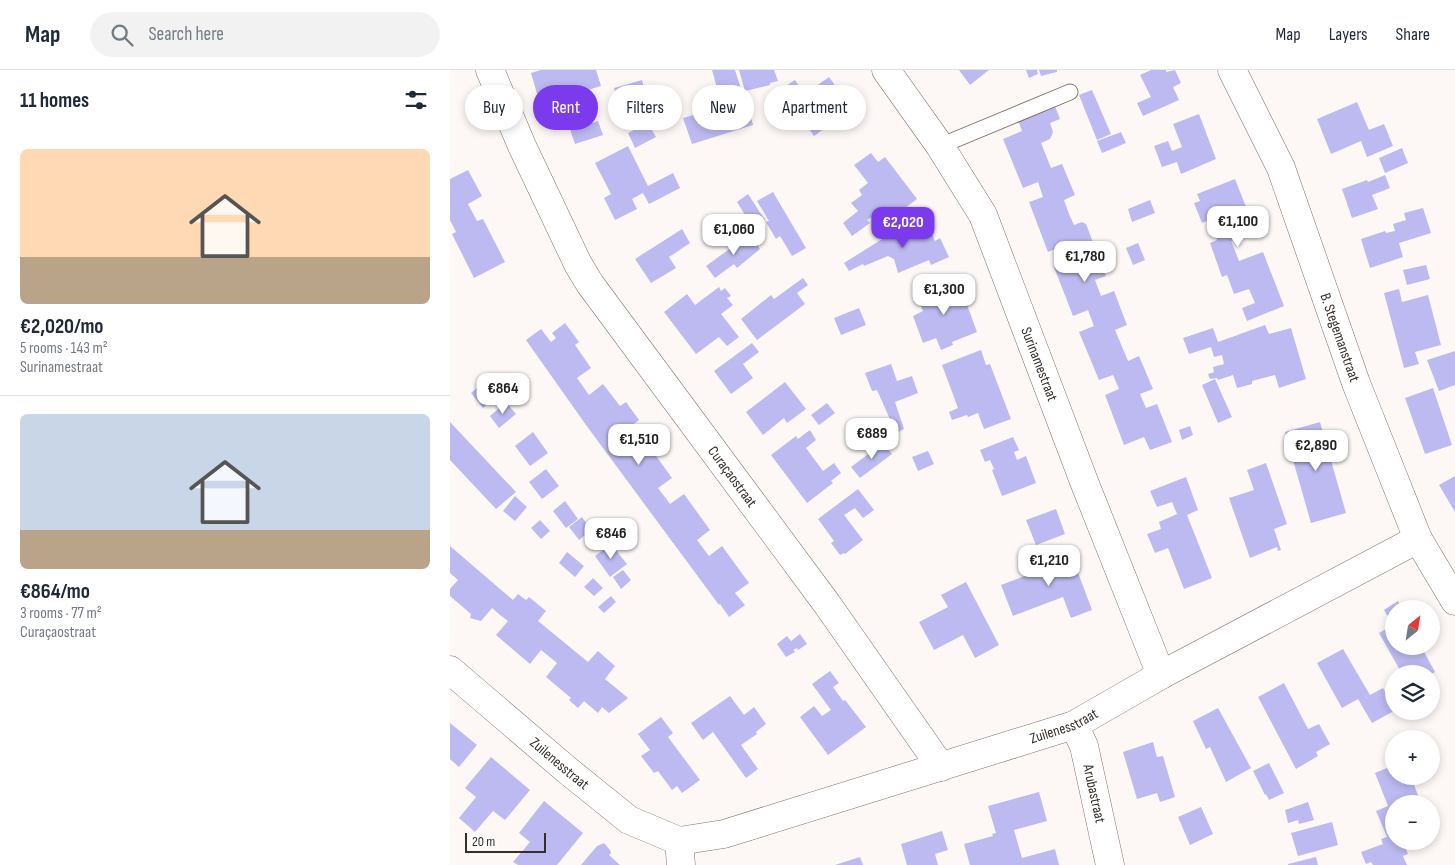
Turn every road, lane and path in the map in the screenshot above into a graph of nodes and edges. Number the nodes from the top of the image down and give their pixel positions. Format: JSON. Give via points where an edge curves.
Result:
{"nodes":[{"id":1,"x":490,"y":70,"type":"edge"},
{"id":2,"x":886,"y":70,"type":"edge"},
{"id":3,"x":1232,"y":70,"type":"edge"},
{"id":4,"x":1070,"y":92,"type":"dead end"},
{"id":5,"x":940,"y":146,"type":"junction"},
{"id":6,"x":1418,"y":539,"type":"junction"},
{"id":7,"x":1455,"y":601,"type":"edge"},
{"id":8,"x":450,"y":670,"type":"edge"},
{"id":9,"x":1161,"y":675,"type":"junction"},
{"id":10,"x":1074,"y":725,"type":"junction"},
{"id":11,"x":941,"y":767,"type":"junction"},
{"id":12,"x":680,"y":853,"type":"edge"},
{"id":13,"x":1110,"y":865,"type":"edge"}],
"edges":[{"from":1,"to":11,"type":"street","name":"Curaçaostraat","via":[[522,146],[590,284],[827,604]]},
{"from":2,"to":5,"type":"street","name":"Surinamestraat"},
{"from":3,"to":6,"type":"street","name":"B. Stegemanstraat","via":[[1281,168],[1356,383]]},
{"from":4,"to":5,"type":"lane"},
{"from":5,"to":9,"type":"street","name":"Surinamestraat","via":[[983,215]]},
{"from":6,"to":7,"type":"street","name":"B. Stegemanstraat"},
{"from":6,"to":9,"type":"street","name":"Zuilenesstraat"},
{"from":8,"to":12,"type":"street","name":"Zuilenesstraat","via":[[630,820]]},
{"from":9,"to":10,"type":"street","name":"Zuilenesstraat"},
{"from":10,"to":11,"type":"street","name":"Zuilenesstraat"},
{"from":10,"to":13,"type":"street","name":"Arubastraat","via":[[1084,746]]},
{"from":11,"to":12,"type":"street","name":"Zuilenesstraat","via":[[724,834]]}]}
